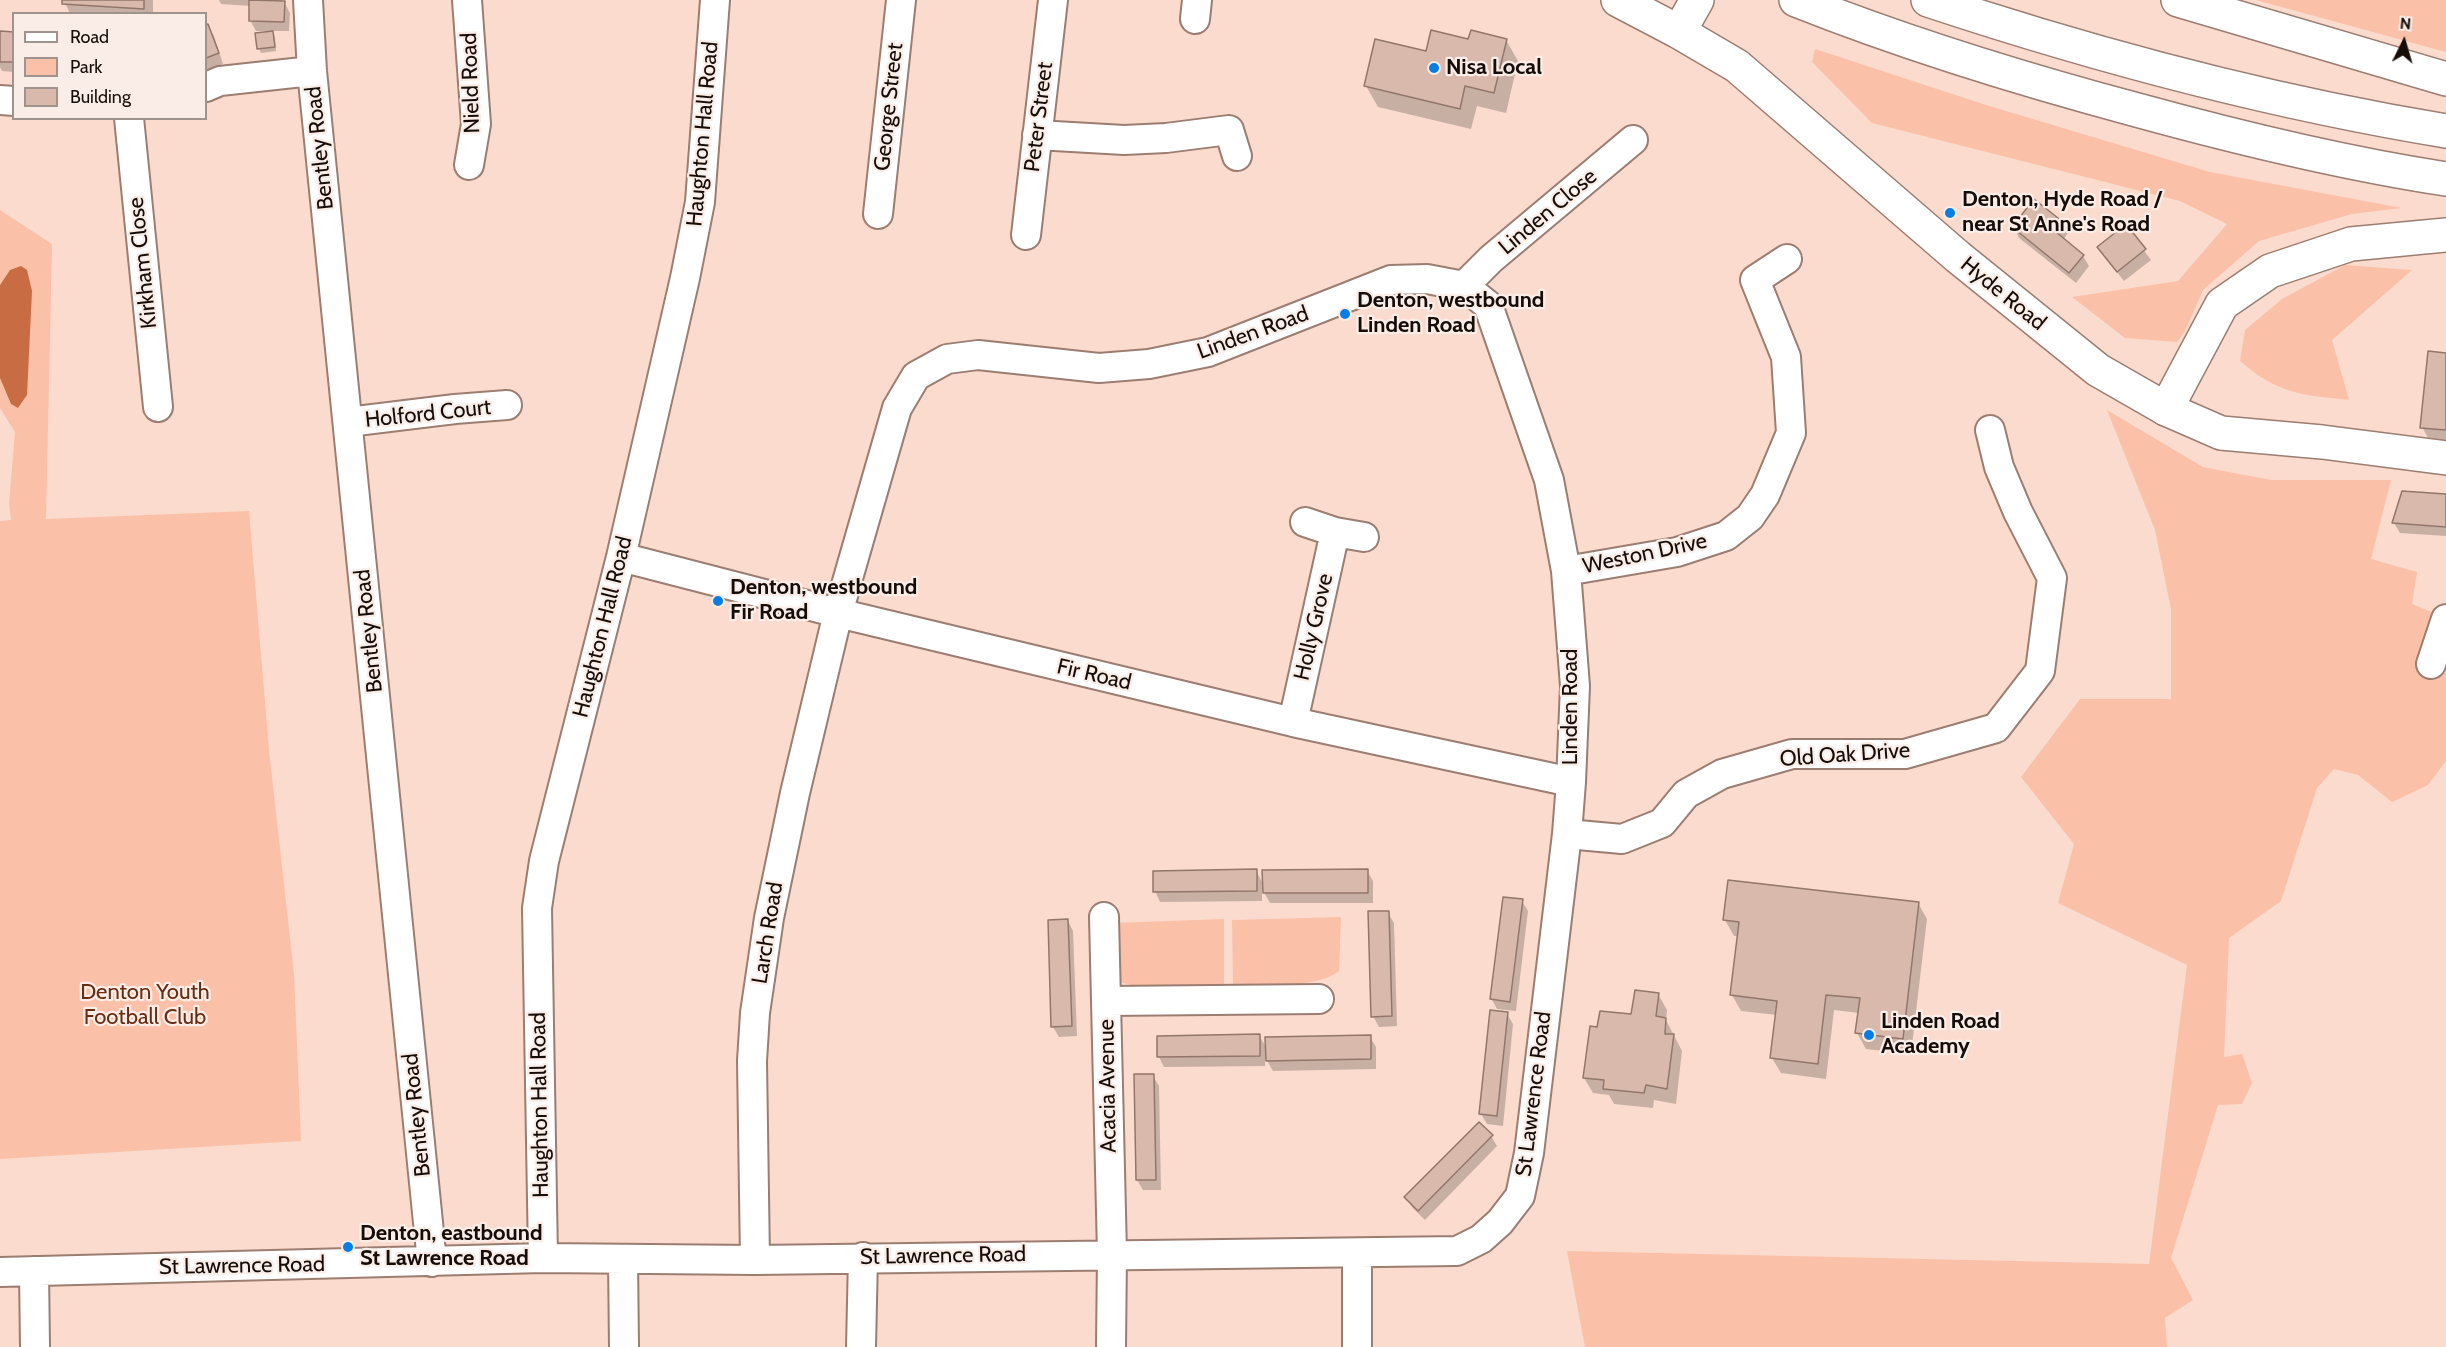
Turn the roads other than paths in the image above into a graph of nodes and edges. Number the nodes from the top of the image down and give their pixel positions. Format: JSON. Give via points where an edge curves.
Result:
{"nodes":[{"id":1,"x":309,"y":0,"type":"edge"},
{"id":2,"x":467,"y":0,"type":"edge"},
{"id":3,"x":714,"y":0,"type":"edge"},
{"id":4,"x":901,"y":0,"type":"edge"},
{"id":5,"x":1053,"y":0,"type":"edge"},
{"id":6,"x":1618,"y":0,"type":"edge"},
{"id":7,"x":1697,"y":0,"type":"edge"},
{"id":8,"x":1796,"y":0,"type":"edge"},
{"id":9,"x":1928,"y":0,"type":"edge"},
{"id":10,"x":2178,"y":0,"type":"edge"},
{"id":11,"x":1680,"y":32,"type":"junction"},
{"id":12,"x":312,"y":71,"type":"junction"},
{"id":13,"x":2446,"y":79,"type":"edge"},
{"id":14,"x":207,"y":87,"type":"edge"},
{"id":15,"x":129,"y":120,"type":"edge"},
{"id":16,"x":2446,"y":131,"type":"edge"},
{"id":17,"x":1037,"y":135,"type":"junction"},
{"id":18,"x":1633,"y":140,"type":"dead end"},
{"id":19,"x":1237,"y":156,"type":"dead end"},
{"id":20,"x":470,"y":165,"type":"dead end"},
{"id":21,"x":2446,"y":179,"type":"edge"},
{"id":22,"x":878,"y":214,"type":"dead end"},
{"id":23,"x":1026,"y":235,"type":"dead end"},
{"id":24,"x":2446,"y":235,"type":"edge"},
{"id":25,"x":1787,"y":259,"type":"dead end"},
{"id":26,"x":1464,"y":286,"type":"junction"},
{"id":27,"x":507,"y":405,"type":"dead end"},
{"id":28,"x":158,"y":408,"type":"dead end"},
{"id":29,"x":2166,"y":408,"type":"junction"},
{"id":30,"x":348,"y":422,"type":"junction"},
{"id":31,"x":1990,"y":430,"type":"dead end"},
{"id":32,"x":2446,"y":458,"type":"edge"},
{"id":33,"x":1305,"y":522,"type":"dead end"},
{"id":34,"x":1335,"y":532,"type":"junction"},
{"id":35,"x":1364,"y":537,"type":"dead end"},
{"id":36,"x":621,"y":557,"type":"junction"},
{"id":37,"x":1566,"y":570,"type":"junction"},
{"id":38,"x":838,"y":613,"type":"junction"},
{"id":39,"x":2446,"y":619,"type":"edge"},
{"id":40,"x":2431,"y":664,"type":"dead end"},
{"id":41,"x":1293,"y":722,"type":"junction"},
{"id":42,"x":1571,"y":782,"type":"junction"},
{"id":43,"x":1565,"y":844,"type":"junction"},
{"id":44,"x":1104,"y":917,"type":"dead end"},
{"id":45,"x":1319,"y":999,"type":"dead end"},
{"id":46,"x":1107,"y":1001,"type":"junction"},
{"id":47,"x":1357,"y":1253,"type":"junction"},
{"id":48,"x":1112,"y":1254,"type":"junction"},
{"id":49,"x":863,"y":1257,"type":"junction"},
{"id":50,"x":543,"y":1258,"type":"junction"},
{"id":51,"x":623,"y":1259,"type":"junction"},
{"id":52,"x":755,"y":1260,"type":"junction"},
{"id":53,"x":432,"y":1262,"type":"junction"},
{"id":54,"x":34,"y":1271,"type":"junction"},
{"id":55,"x":0,"y":1272,"type":"edge"},
{"id":56,"x":35,"y":1347,"type":"edge"},
{"id":57,"x":624,"y":1347,"type":"edge"},
{"id":58,"x":861,"y":1347,"type":"edge"},
{"id":59,"x":1111,"y":1347,"type":"edge"},
{"id":60,"x":1357,"y":1347,"type":"edge"}],
"edges":[{"from":1,"to":12,"type":"street","name":"Bentley Road"},
{"from":2,"to":20,"type":"street","name":"Nield Road","via":[[476,124]]},
{"from":3,"to":36,"type":"street","name":"Haughton Hall Road","via":[[700,202]]},
{"from":4,"to":22,"type":"street","name":"George Street"},
{"from":5,"to":17,"type":"street","name":"Peter Street"},
{"from":6,"to":11,"type":"main road","name":"Hyde Road"},
{"from":7,"to":11,"type":"main road"},
{"from":8,"to":21,"type":"main road","via":[[2024,80],[2249,141]]},
{"from":9,"to":16,"type":"main road","via":[[2037,36],[2220,85]]},
{"from":10,"to":13,"type":"main road"},
{"from":11,"to":29,"type":"main road","name":"Hyde Road","via":[[1737,66],[1958,257],[2098,370]]},
{"from":12,"to":14,"type":"street","via":[[220,81]]},
{"from":12,"to":30,"type":"street","name":"Bentley Road"},
{"from":15,"to":28,"type":"street","name":"Kirkham Close"},
{"from":17,"to":19,"type":"street","via":[[1124,140],[1229,130]]},
{"from":17,"to":23,"type":"street","name":"Peter Street"},
{"from":18,"to":26,"type":"street","name":"Linden Close"},
{"from":24,"to":29,"type":"main road","via":[[2351,244],[2270,270],[2222,304]]},
{"from":25,"to":37,"type":"street","name":"Weston Drive","via":[[1755,280],[1786,357],[1791,433],[1765,495],[1750,517],[1726,536],[1677,552]]},
{"from":26,"to":37,"type":"street","name":"Linden Road","via":[[1488,305],[1512,368],[1549,480]]},
{"from":26,"to":38,"type":"street","name":"Linden Road","via":[[1427,279],[1391,280],[1208,352],[1149,364],[1098,368],[978,355],[947,359],[916,376],[897,408]]},
{"from":27,"to":30,"type":"street","name":"Holford Court"},
{"from":29,"to":32,"type":"main road","name":"Hyde Road","via":[[2221,433]]},
{"from":30,"to":53,"type":"street","name":"Bentley Road"},
{"from":31,"to":43,"type":"street","name":"Old Oak Drive","via":[[1999,466],[2018,512],[2052,578],[2040,671],[1996,728],[1905,753],[1792,754],[1722,774],[1686,794],[1662,823],[1622,839]]},
{"from":33,"to":34,"type":"street"},
{"from":34,"to":35,"type":"street"},
{"from":34,"to":41,"type":"street","name":"Holly Grove"},
{"from":36,"to":38,"type":"street","name":"Fir Road"},
{"from":36,"to":50,"type":"street","name":"Haughton Hall Road","via":[[544,861],[537,908]]},
{"from":37,"to":42,"type":"street","name":"Linden Road","via":[[1575,686]]},
{"from":38,"to":41,"type":"street","name":"Fir Road"},
{"from":38,"to":52,"type":"street","name":"Larch Road","via":[[787,827],[755,1013]]},
{"from":39,"to":40,"type":"street"},
{"from":41,"to":42,"type":"street","name":"Fir Road"},
{"from":42,"to":43,"type":"street","name":"Linden Road"},
{"from":43,"to":47,"type":"street","name":"St Lawrence Road","via":[[1529,1153],[1520,1196],[1481,1239],[1457,1251]]},
{"from":44,"to":46,"type":"street","name":"Acacia Avenue"},
{"from":45,"to":46,"type":"street"},
{"from":46,"to":48,"type":"street","name":"Acacia Avenue"},
{"from":47,"to":48,"type":"street","name":"St Lawrence Road"},
{"from":47,"to":60,"type":"street"},
{"from":48,"to":49,"type":"street","name":"St Lawrence Road"},
{"from":48,"to":59,"type":"street","name":"Acacia Avenue"},
{"from":49,"to":52,"type":"street","name":"St Lawrence Road"},
{"from":49,"to":58,"type":"street"},
{"from":50,"to":51,"type":"street","name":"St Lawrence Road"},
{"from":50,"to":53,"type":"street","name":"St Lawrence Road"},
{"from":51,"to":52,"type":"street","name":"St Lawrence Road"},
{"from":51,"to":57,"type":"street"},
{"from":53,"to":54,"type":"street","name":"St Lawrence Road"},
{"from":54,"to":55,"type":"street","name":"St Lawrence Road"},
{"from":54,"to":56,"type":"street"}]}
